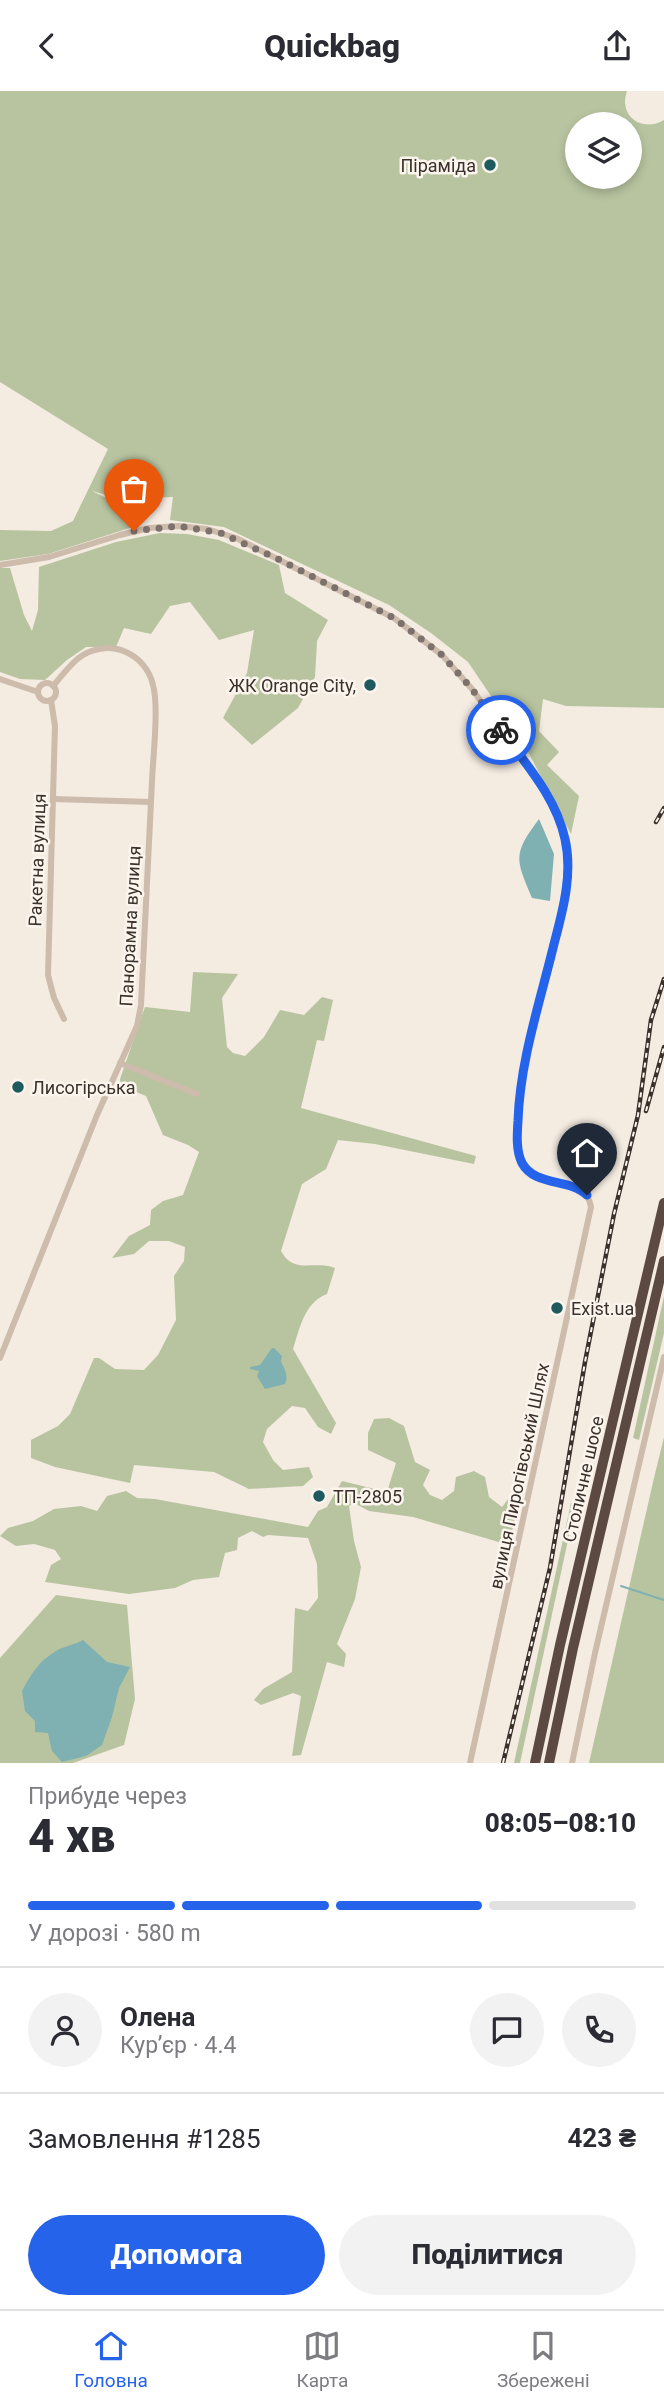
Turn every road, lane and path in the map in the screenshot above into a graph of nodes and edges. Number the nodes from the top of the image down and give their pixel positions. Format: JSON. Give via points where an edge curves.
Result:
{"nodes":[{"id":1,"x":0,"y":565,"type":"edge"},
{"id":2,"x":0,"y":679,"type":"edge"},
{"id":3,"x":53,"y":686,"type":"junction"},
{"id":4,"x":38,"y":692,"type":"junction"},
{"id":5,"x":51,"y":700,"type":"junction"},
{"id":6,"x":53,"y":799,"type":"junction"},
{"id":7,"x":151,"y":802,"type":"junction"},
{"id":8,"x":64,"y":1019,"type":"dead end"},
{"id":9,"x":120,"y":1063,"type":"junction"},
{"id":10,"x":197,"y":1094,"type":"dead end"},
{"id":11,"x":664,"y":1203,"type":"edge"},
{"id":12,"x":664,"y":1261,"type":"edge"},
{"id":13,"x":664,"y":1357,"type":"edge"},
{"id":14,"x":0,"y":1358,"type":"edge"},
{"id":15,"x":470,"y":1763,"type":"edge"},
{"id":16,"x":536,"y":1763,"type":"edge"},
{"id":17,"x":549,"y":1763,"type":"edge"},
{"id":18,"x":572,"y":1763,"type":"edge"}],
"edges":[{"from":1,"to":15,"type":"street","name":"вулиця Пирогівський Шлях","via":[[49,557],[149,528],[207,529],[236,538],[394,618],[442,655],[543,788],[563,830],[566,887],[523,1070],[517,1146],[521,1162],[532,1174],[578,1187],[587,1195],[590,1213]]},
{"from":2,"to":4,"type":"street"},
{"from":3,"to":4,"type":"street","via":[[44,684]]},
{"from":3,"to":5,"type":"street","via":[[56,694]]},
{"from":3,"to":7,"type":"street","name":"Панорамна вулиця","via":[[80,656],[95,649],[127,652],[147,668],[155,700]]},
{"from":4,"to":5,"type":"street","via":[[43,701]]},
{"from":5,"to":6,"type":"street","name":"Ракетна вулиця"},
{"from":6,"to":7,"type":"street"},
{"from":6,"to":8,"type":"street","name":"Ракетна вулиця","via":[[48,975]]},
{"from":7,"to":9,"type":"street","name":"Панорамна вулиця","via":[[141,1005]]},
{"from":9,"to":10,"type":"street"},
{"from":9,"to":14,"type":"street","name":"Панорамна вулиця"},
{"from":11,"to":16,"type":"highway","name":"Столичне шосе"},
{"from":12,"to":17,"type":"highway","name":"Столичне шосе"},
{"from":13,"to":18,"type":"street"}]}
